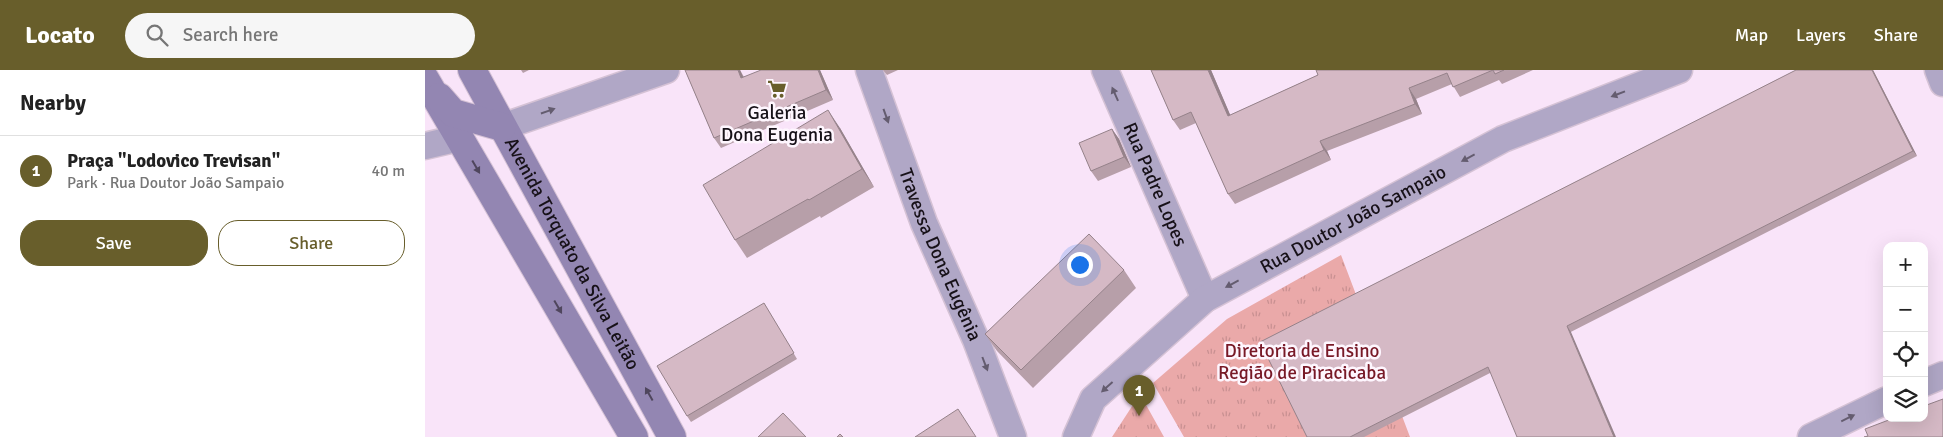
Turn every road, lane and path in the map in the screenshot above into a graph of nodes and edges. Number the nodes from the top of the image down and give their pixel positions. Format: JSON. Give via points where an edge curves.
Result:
{"nodes":[{"id":1,"x":472,"y":70,"type":"edge"},
{"id":2,"x":666,"y":70,"type":"edge"},
{"id":3,"x":869,"y":70,"type":"edge"},
{"id":4,"x":1105,"y":70,"type":"edge"},
{"id":5,"x":1679,"y":70,"type":"edge"},
{"id":6,"x":1938,"y":70,"type":"edge"},
{"id":7,"x":1651,"y":75,"type":"edge"},
{"id":8,"x":427,"y":82,"type":"edge"},
{"id":9,"x":1943,"y":83,"type":"edge"},
{"id":10,"x":502,"y":126,"type":"junction"},
{"id":11,"x":459,"y":138,"type":"junction"},
{"id":12,"x":425,"y":146,"type":"edge"},
{"id":13,"x":1205,"y":298,"type":"junction"},
{"id":14,"x":1943,"y":375,"type":"edge"},
{"id":15,"x":1928,"y":381,"type":"edge"},
{"id":16,"x":1883,"y":402,"type":"edge"},
{"id":17,"x":633,"y":437,"type":"edge"},
{"id":18,"x":672,"y":437,"type":"edge"},
{"id":19,"x":1013,"y":437,"type":"edge"},
{"id":20,"x":1076,"y":437,"type":"edge"},
{"id":21,"x":1811,"y":437,"type":"edge"}],
"edges":[{"from":1,"to":10,"type":"main road","name":"Avenida Torquato da Silva Leitão"},
{"from":10,"to":2,"type":"street","one_way":true},
{"from":3,"to":19,"type":"street","name":"Travessa Dona Eugênia","one_way":true,"via":[[924,223],[976,340]]},
{"from":13,"to":4,"type":"street","name":"Rua Padre Lopes","one_way":true},
{"from":5,"to":7,"type":"street","name":"Rua Doutor João Sampaio"},
{"from":6,"to":9,"type":"street"},
{"from":7,"to":13,"type":"street","name":"Rua Doutor João Sampaio","one_way":true,"via":[[1503,139]]},
{"from":8,"to":10,"type":"main road","via":[[453,112]]},
{"from":8,"to":11,"type":"main road","name":"Avenida Torquato da Silva Leitão"},
{"from":18,"to":10,"type":"main road","name":"Avenida Torquato da Silva Leitão","one_way":true},
{"from":11,"to":12,"type":"street"},
{"from":11,"to":17,"type":"main road","name":"Avenida Torquato da Silva Leitão","one_way":true},
{"from":13,"to":20,"type":"street","name":"Rua Doutor João Sampaio","one_way":true,"via":[[1093,399]]},
{"from":14,"to":15,"type":"street"},
{"from":21,"to":16,"type":"street","one_way":true}]}
